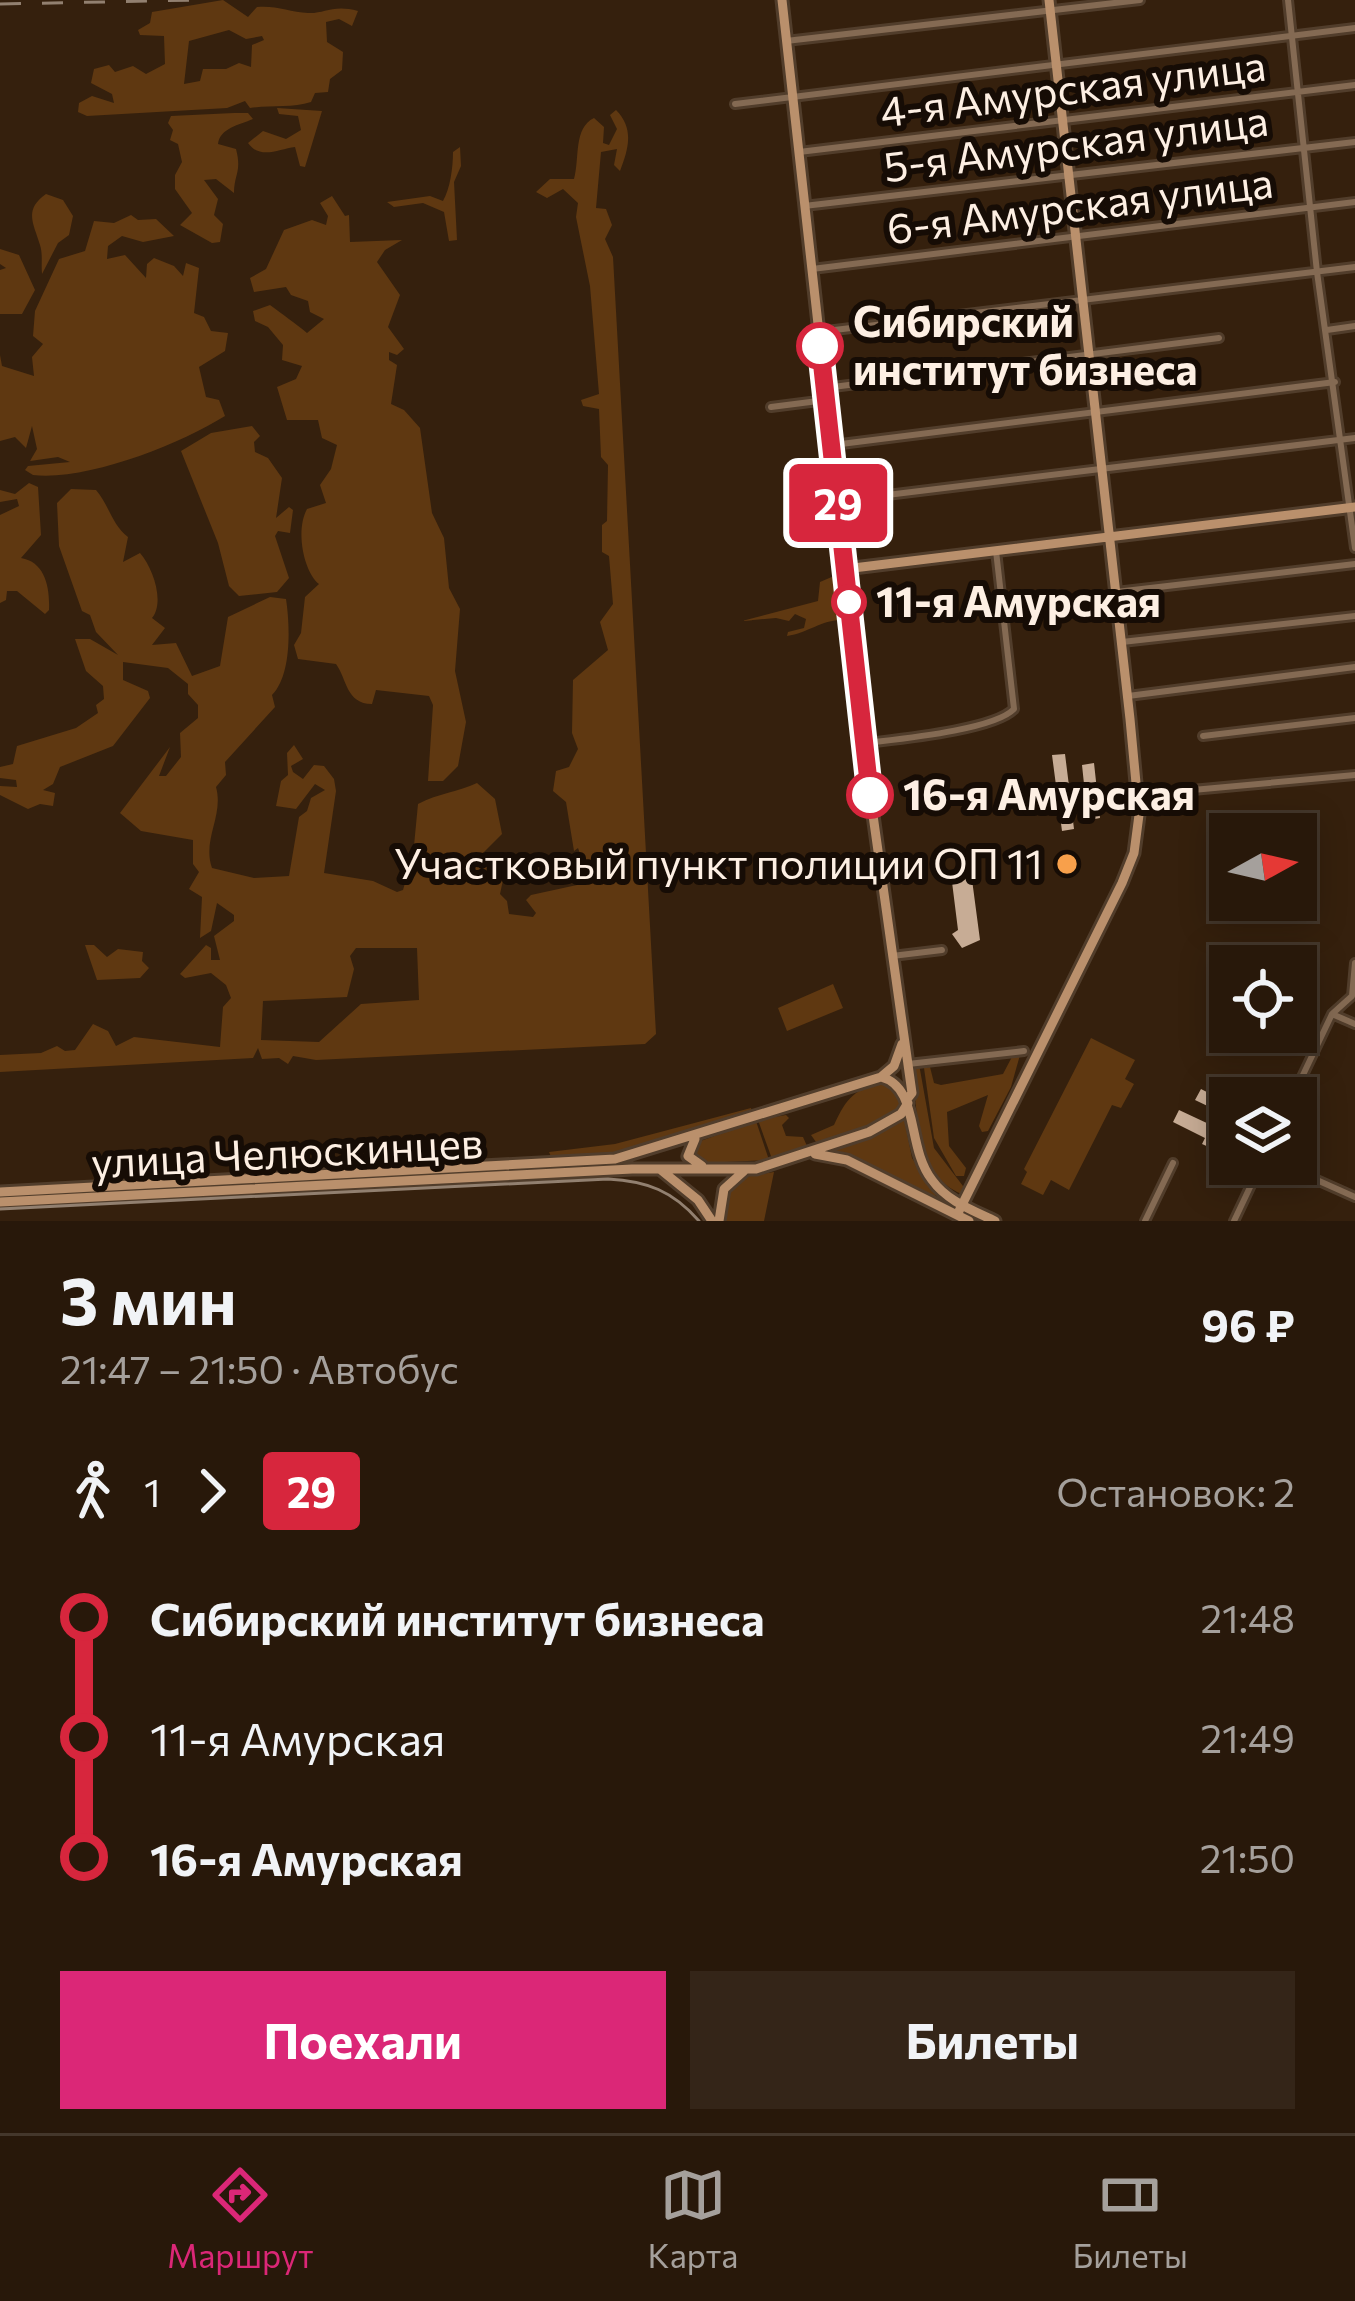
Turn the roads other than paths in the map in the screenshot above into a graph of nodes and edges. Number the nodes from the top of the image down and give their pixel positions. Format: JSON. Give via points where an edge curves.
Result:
{"nodes":[{"id":1,"x":782,"y":0,"type":"edge"},
{"id":2,"x":1140,"y":0,"type":"edge"},
{"id":3,"x":1288,"y":0,"type":"edge"},
{"id":4,"x":1050,"y":5,"type":"edge"},
{"id":5,"x":1355,"y":28,"type":"edge"},
{"id":6,"x":1292,"y":36,"type":"junction"},
{"id":7,"x":786,"y":41,"type":"junction"},
{"id":8,"x":1057,"y":65,"type":"junction"},
{"id":9,"x":1355,"y":85,"type":"edge"},
{"id":10,"x":1299,"y":92,"type":"junction"},
{"id":11,"x":793,"y":97,"type":"junction"},
{"id":12,"x":735,"y":104,"type":"dead end"},
{"id":13,"x":1063,"y":121,"type":"junction"},
{"id":14,"x":1355,"y":142,"type":"edge"},
{"id":15,"x":1304,"y":148,"type":"junction"},
{"id":16,"x":799,"y":152,"type":"junction"},
{"id":17,"x":1069,"y":176,"type":"junction"},
{"id":18,"x":1355,"y":202,"type":"edge"},
{"id":19,"x":805,"y":206,"type":"junction"},
{"id":20,"x":1312,"y":207,"type":"junction"},
{"id":21,"x":1076,"y":237,"type":"junction"},
{"id":22,"x":1355,"y":267,"type":"edge"},
{"id":23,"x":812,"y":269,"type":"junction"},
{"id":24,"x":1317,"y":272,"type":"junction"},
{"id":25,"x":1082,"y":300,"type":"junction"},
{"id":26,"x":1355,"y":326,"type":"edge"},
{"id":27,"x":1327,"y":330,"type":"junction"},
{"id":28,"x":818,"y":332,"type":"junction"},
{"id":29,"x":1219,"y":338,"type":"dead end"},
{"id":30,"x":1089,"y":355,"type":"junction"},
{"id":31,"x":1335,"y":382,"type":"junction"},
{"id":32,"x":826,"y":394,"type":"junction"},
{"id":33,"x":771,"y":407,"type":"dead end"},
{"id":34,"x":1096,"y":414,"type":"junction"},
{"id":35,"x":1355,"y":438,"type":"edge"},
{"id":36,"x":1342,"y":442,"type":"junction"},
{"id":37,"x":831,"y":445,"type":"junction"},
{"id":38,"x":1102,"y":469,"type":"junction"},
{"id":39,"x":838,"y":501,"type":"junction"},
{"id":40,"x":1353,"y":507,"type":"edge"},
{"id":41,"x":1110,"y":537,"type":"junction"},
{"id":42,"x":1355,"y":548,"type":"edge"},
{"id":43,"x":996,"y":550,"type":"junction"},
{"id":44,"x":1355,"y":564,"type":"edge"},
{"id":45,"x":845,"y":569,"type":"junction"},
{"id":46,"x":1117,"y":592,"type":"junction"},
{"id":47,"x":1355,"y":616,"type":"edge"},
{"id":48,"x":1122,"y":642,"type":"junction"},
{"id":49,"x":1355,"y":667,"type":"edge"},
{"id":50,"x":1128,"y":696,"type":"junction"},
{"id":51,"x":1355,"y":718,"type":"edge"},
{"id":52,"x":1203,"y":736,"type":"dead end"},
{"id":53,"x":865,"y":743,"type":"junction"},
{"id":54,"x":1355,"y":775,"type":"edge"},
{"id":55,"x":1138,"y":796,"type":"junction"},
{"id":56,"x":942,"y":950,"type":"dead end"},
{"id":57,"x":891,"y":956,"type":"junction"},
{"id":58,"x":1355,"y":963,"type":"edge"},
{"id":59,"x":1332,"y":1014,"type":"junction"},
{"id":60,"x":1355,"y":1024,"type":"edge"},
{"id":61,"x":902,"y":1044,"type":"junction"},
{"id":62,"x":1024,"y":1051,"type":"dead end"},
{"id":63,"x":908,"y":1064,"type":"junction"},
{"id":64,"x":881,"y":1077,"type":"junction"},
{"id":65,"x":1302,"y":1077,"type":"edge"},
{"id":66,"x":908,"y":1101,"type":"junction"},
{"id":67,"x":702,"y":1134,"type":"junction"},
{"id":68,"x":679,"y":1141,"type":"junction"},
{"id":69,"x":810,"y":1154,"type":"junction"},
{"id":70,"x":1173,"y":1163,"type":"dead end"},
{"id":71,"x":578,"y":1166,"type":"junction"},
{"id":72,"x":707,"y":1168,"type":"junction"},
{"id":73,"x":746,"y":1170,"type":"junction"},
{"id":74,"x":664,"y":1174,"type":"junction"},
{"id":75,"x":1317,"y":1180,"type":"edge"},
{"id":76,"x":1251,"y":1185,"type":"edge"},
{"id":77,"x":131,"y":1190,"type":"junction"},
{"id":78,"x":0,"y":1192,"type":"edge"},
{"id":79,"x":1355,"y":1197,"type":"edge"},
{"id":80,"x":0,"y":1202,"type":"edge"},
{"id":81,"x":960,"y":1210,"type":"junction"},
{"id":82,"x":715,"y":1221,"type":"edge"},
{"id":83,"x":969,"y":1221,"type":"edge"},
{"id":84,"x":994,"y":1221,"type":"edge"},
{"id":85,"x":1145,"y":1221,"type":"edge"},
{"id":86,"x":1234,"y":1221,"type":"edge"}],
"edges":[{"from":1,"to":7,"type":"main road"},
{"from":2,"to":4,"type":"street"},
{"from":3,"to":6,"type":"street"},
{"from":4,"to":7,"type":"street"},
{"from":4,"to":8,"type":"main road"},
{"from":5,"to":6,"type":"street"},
{"from":6,"to":8,"type":"street"},
{"from":6,"to":10,"type":"street"},
{"from":7,"to":11,"type":"main road"},
{"from":8,"to":11,"type":"street"},
{"from":8,"to":13,"type":"main road"},
{"from":9,"to":10,"type":"street","name":"4-я Амурская улица"},
{"from":10,"to":13,"type":"street","name":"4-я Амурская улица"},
{"from":10,"to":15,"type":"street"},
{"from":11,"to":12,"type":"street"},
{"from":11,"to":16,"type":"main road"},
{"from":13,"to":16,"type":"street","name":"4-я Амурская улица"},
{"from":13,"to":17,"type":"main road"},
{"from":14,"to":15,"type":"street","name":"5-я Амурская улица"},
{"from":15,"to":17,"type":"street","name":"5-я Амурская улица"},
{"from":15,"to":20,"type":"street"},
{"from":16,"to":19,"type":"main road"},
{"from":17,"to":19,"type":"street","name":"5-я Амурская улица"},
{"from":17,"to":21,"type":"main road"},
{"from":18,"to":20,"type":"street","name":"6-я Амурская улица"},
{"from":19,"to":23,"type":"main road"},
{"from":20,"to":21,"type":"street","name":"6-я Амурская улица"},
{"from":20,"to":24,"type":"street"},
{"from":21,"to":23,"type":"street","name":"6-я Амурская улица"},
{"from":21,"to":25,"type":"main road"},
{"from":22,"to":24,"type":"street"},
{"from":23,"to":28,"type":"main road"},
{"from":24,"to":25,"type":"street"},
{"from":24,"to":27,"type":"street"},
{"from":25,"to":28,"type":"street"},
{"from":25,"to":30,"type":"main road"},
{"from":26,"to":27,"type":"street"},
{"from":27,"to":31,"type":"street"},
{"from":28,"to":32,"type":"main road"},
{"from":29,"to":30,"type":"street"},
{"from":30,"to":32,"type":"street"},
{"from":30,"to":34,"type":"main road"},
{"from":31,"to":34,"type":"street"},
{"from":31,"to":36,"type":"street"},
{"from":32,"to":33,"type":"street"},
{"from":32,"to":37,"type":"main road"},
{"from":34,"to":37,"type":"street"},
{"from":34,"to":38,"type":"main road"},
{"from":35,"to":36,"type":"street"},
{"from":36,"to":38,"type":"street"},
{"from":36,"to":40,"type":"street"},
{"from":37,"to":39,"type":"main road"},
{"from":38,"to":39,"type":"street"},
{"from":38,"to":41,"type":"main road"},
{"from":39,"to":45,"type":"main road"},
{"from":40,"to":41,"type":"main road"},
{"from":40,"to":42,"type":"street"},
{"from":41,"to":43,"type":"main road"},
{"from":41,"to":46,"type":"main road"},
{"from":43,"to":45,"type":"main road"},
{"from":43,"to":53,"type":"street","via":[[1014,709],[956,732]]},
{"from":44,"to":46,"type":"street"},
{"from":45,"to":53,"type":"main road"},
{"from":46,"to":48,"type":"main road"},
{"from":47,"to":48,"type":"street"},
{"from":48,"to":50,"type":"main road"},
{"from":49,"to":50,"type":"street"},
{"from":50,"to":55,"type":"main road"},
{"from":51,"to":52,"type":"street"},
{"from":53,"to":57,"type":"main road"},
{"from":54,"to":55,"type":"street"},
{"from":55,"to":81,"type":"main road","via":[[1129,867]]},
{"from":56,"to":57,"type":"street"},
{"from":57,"to":61,"type":"main road"},
{"from":58,"to":59,"type":"street","via":[[1352,996]]},
{"from":59,"to":60,"type":"street"},
{"from":59,"to":65,"type":"street"},
{"from":61,"to":63,"type":"main road"},
{"from":61,"to":64,"type":"main road"},
{"from":62,"to":63,"type":"street"},
{"from":63,"to":66,"type":"main road"},
{"from":64,"to":66,"type":"main road","via":[[897,1083]]},
{"from":64,"to":67,"type":"main road"},
{"from":66,"to":69,"type":"main road","via":[[888,1122]]},
{"from":66,"to":81,"type":"main road","via":[[922,1165]]},
{"from":67,"to":68,"type":"main road"},
{"from":67,"to":72,"type":"main road","via":[[688,1152]]},
{"from":68,"to":71,"type":"main road"},
{"from":68,"to":74,"type":"main road","via":[[663,1156]]},
{"from":69,"to":73,"type":"main road"},
{"from":69,"to":81,"type":"main road","via":[[847,1160]]},
{"from":70,"to":85,"type":"street"},
{"from":71,"to":74,"type":"main road"},
{"from":71,"to":77,"type":"main road","name":"улица Челюскинцев"},
{"from":72,"to":73,"type":"main road"},
{"from":72,"to":74,"type":"main road"},
{"from":73,"to":82,"type":"main road","via":[[724,1189]]},
{"from":74,"to":82,"type":"main road"},
{"from":75,"to":79,"type":"street"},
{"from":76,"to":86,"type":"street"},
{"from":77,"to":78,"type":"main road","name":"улица Челюскинцев"},
{"from":77,"to":80,"type":"main road","name":"улица Челюскинцев"},
{"from":81,"to":83,"type":"main road"},
{"from":81,"to":84,"type":"main road"}]}
